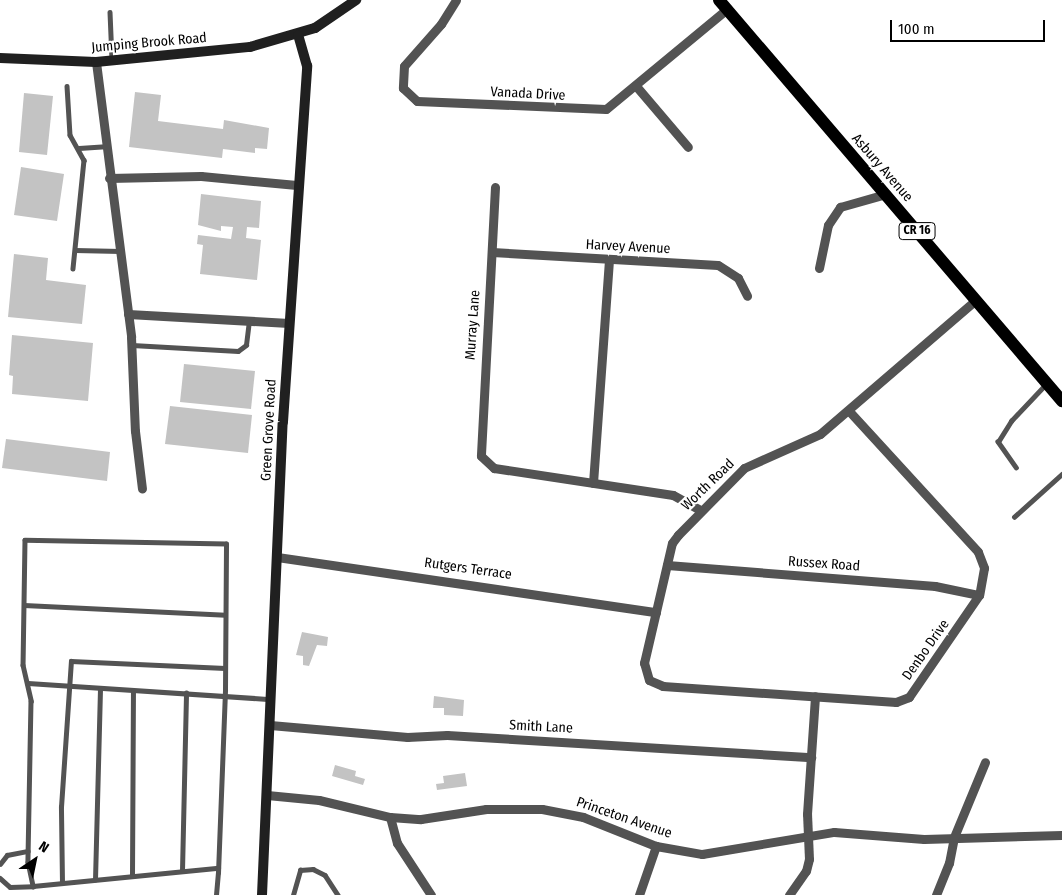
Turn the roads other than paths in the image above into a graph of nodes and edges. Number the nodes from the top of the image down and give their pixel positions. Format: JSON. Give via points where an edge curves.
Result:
{"nodes":[{"id":1,"x":356,"y":0,"type":"edge"},
{"id":2,"x":456,"y":0,"type":"edge"},
{"id":3,"x":723,"y":5,"type":"edge"},
{"id":4,"x":110,"y":12,"type":"dead end"},
{"id":5,"x":298,"y":35,"type":"junction"},
{"id":6,"x":0,"y":58,"type":"edge"},
{"id":7,"x":112,"y":61,"type":"junction"},
{"id":8,"x":96,"y":62,"type":"junction"},
{"id":9,"x":68,"y":86,"type":"dead end"},
{"id":10,"x":636,"y":86,"type":"junction"},
{"id":11,"x":105,"y":146,"type":"junction"},
{"id":12,"x":688,"y":147,"type":"dead end"},
{"id":13,"x":79,"y":148,"type":"junction"},
{"id":14,"x":109,"y":178,"type":"junction"},
{"id":15,"x":297,"y":185,"type":"junction"},
{"id":16,"x":495,"y":187,"type":"dead end"},
{"id":17,"x":886,"y":194,"type":"junction"},
{"id":18,"x":75,"y":250,"type":"junction"},
{"id":19,"x":120,"y":251,"type":"junction"},
{"id":20,"x":492,"y":252,"type":"junction"},
{"id":21,"x":609,"y":260,"type":"junction"},
{"id":22,"x":73,"y":268,"type":"dead end"},
{"id":23,"x":819,"y":268,"type":"dead end"},
{"id":24,"x":747,"y":296,"type":"dead end"},
{"id":25,"x":976,"y":300,"type":"junction"},
{"id":26,"x":128,"y":314,"type":"junction"},
{"id":27,"x":248,"y":322,"type":"junction"},
{"id":28,"x":289,"y":323,"type":"junction"},
{"id":29,"x":132,"y":346,"type":"junction"},
{"id":30,"x":1047,"y":382,"type":"junction"},
{"id":31,"x":1062,"y":401,"type":"edge"},
{"id":32,"x":849,"y":411,"type":"junction"},
{"id":33,"x":1016,"y":468,"type":"dead end"},
{"id":34,"x":1062,"y":474,"type":"edge"},
{"id":35,"x":593,"y":483,"type":"junction"},
{"id":36,"x":142,"y":488,"type":"dead end"},
{"id":37,"x":700,"y":510,"type":"junction"},
{"id":38,"x":1014,"y":517,"type":"dead end"},
{"id":39,"x":277,"y":557,"type":"junction"},
{"id":40,"x":667,"y":565,"type":"junction"},
{"id":41,"x":978,"y":595,"type":"junction"},
{"id":42,"x":24,"y":605,"type":"junction"},
{"id":43,"x":656,"y":612,"type":"junction"},
{"id":44,"x":225,"y":615,"type":"junction"},
{"id":45,"x":225,"y":668,"type":"junction"},
{"id":46,"x":649,"y":680,"type":"joint"},
{"id":47,"x":28,"y":684,"type":"junction"},
{"id":48,"x":66,"y":688,"type":"junction"},
{"id":49,"x":100,"y":689,"type":"junction"},
{"id":50,"x":132,"y":691,"type":"junction"},
{"id":51,"x":186,"y":693,"type":"junction"},
{"id":52,"x":224,"y":696,"type":"junction"},
{"id":53,"x":815,"y":696,"type":"junction"},
{"id":54,"x":271,"y":699,"type":"junction"},
{"id":55,"x":270,"y":725,"type":"junction"},
{"id":56,"x":811,"y":757,"type":"junction"},
{"id":57,"x":985,"y":762,"type":"dead end"},
{"id":58,"x":267,"y":795,"type":"junction"},
{"id":59,"x":390,"y":817,"type":"junction"},
{"id":60,"x":1062,"y":835,"type":"edge"},
{"id":61,"x":807,"y":836,"type":"junction"},
{"id":62,"x":954,"y":837,"type":"junction"},
{"id":63,"x":656,"y":846,"type":"junction"},
{"id":64,"x":28,"y":851,"type":"junction"},
{"id":65,"x":0,"y":864,"type":"edge"},
{"id":66,"x":218,"y":868,"type":"junction"},
{"id":67,"x":182,"y":871,"type":"junction"},
{"id":68,"x":132,"y":876,"type":"junction"},
{"id":69,"x":0,"y":878,"type":"edge"},
{"id":70,"x":95,"y":880,"type":"junction"},
{"id":71,"x":62,"y":883,"type":"junction"},
{"id":72,"x":34,"y":886,"type":"junction"},
{"id":73,"x":216,"y":895,"type":"edge"},
{"id":74,"x":262,"y":895,"type":"edge"},
{"id":75,"x":292,"y":895,"type":"edge"},
{"id":76,"x":338,"y":895,"type":"edge"},
{"id":77,"x":431,"y":895,"type":"edge"},
{"id":78,"x":639,"y":895,"type":"edge"},
{"id":79,"x":789,"y":895,"type":"edge"},
{"id":80,"x":936,"y":895,"type":"edge"}],
"edges":[{"from":1,"to":5,"type":"street","via":[[331,19]]},
{"from":2,"to":10,"type":"street","name":"Vanada Drive","via":[[441,24],[404,66],[403,88],[417,100],[597,111],[612,106]]},
{"from":3,"to":10,"type":"street","name":"Vanada Drive"},
{"from":3,"to":17,"type":"main road","name":"Asbury Avenue","number":"CR 16"},
{"from":4,"to":7,"type":"lane"},
{"from":5,"to":7,"type":"street","name":"Jumping Brook Road","via":[[250,47]]},
{"from":5,"to":15,"type":"street","name":"Green Grove Road","via":[[307,66]]},
{"from":6,"to":8,"type":"street","name":"Jumping Brook Road"},
{"from":7,"to":8,"type":"street","name":"Jumping Brook Road"},
{"from":8,"to":11,"type":"street"},
{"from":9,"to":13,"type":"lane","via":[[70,135]]},
{"from":10,"to":12,"type":"street"},
{"from":11,"to":13,"type":"lane"},
{"from":11,"to":14,"type":"street"},
{"from":13,"to":18,"type":"lane","via":[[84,160]]},
{"from":14,"to":15,"type":"street","via":[[201,176]]},
{"from":14,"to":19,"type":"street"},
{"from":15,"to":28,"type":"street","name":"Green Grove Road"},
{"from":16,"to":20,"type":"street","name":"Murray Lane"},
{"from":17,"to":23,"type":"street","via":[[840,207],[828,225]]},
{"from":17,"to":25,"type":"main road","name":"Asbury Avenue","number":"CR 16"},
{"from":18,"to":19,"type":"lane"},
{"from":18,"to":22,"type":"lane"},
{"from":19,"to":26,"type":"street"},
{"from":20,"to":21,"type":"street","name":"Harvey Avenue"},
{"from":20,"to":35,"type":"street","name":"Murray Lane","via":[[479,436],[485,462],[494,468]]},
{"from":21,"to":24,"type":"street","name":"Harvey Avenue","via":[[718,265],[738,278]]},
{"from":21,"to":35,"type":"street"},
{"from":25,"to":30,"type":"main road","name":"Asbury Avenue","number":"CR 16"},
{"from":25,"to":32,"type":"street","name":"Worth Road"},
{"from":26,"to":27,"type":"street"},
{"from":26,"to":29,"type":"street"},
{"from":27,"to":28,"type":"street"},
{"from":27,"to":29,"type":"lane","via":[[246,345],[238,351]]},
{"from":28,"to":39,"type":"street","name":"Green Grove Road"},
{"from":29,"to":36,"type":"street","via":[[135,431]]},
{"from":30,"to":31,"type":"main road","name":"Asbury Avenue","number":"CR 16"},
{"from":30,"to":33,"type":"lane","via":[[1011,422],[998,442]]},
{"from":32,"to":37,"type":"street","name":"Worth Road","via":[[812,439],[750,464]]},
{"from":32,"to":41,"type":"street","name":"Denbo Drive","via":[[978,552],[984,568]]},
{"from":34,"to":38,"type":"lane"},
{"from":35,"to":37,"type":"street","via":[[672,495]]},
{"from":37,"to":40,"type":"street","name":"Worth Road","via":[[672,543]]},
{"from":39,"to":43,"type":"street","name":"Rutgers Terrace"},
{"from":39,"to":54,"type":"street","name":"Green Grove Road"},
{"from":40,"to":41,"type":"street","name":"Russex Road","via":[[935,586]]},
{"from":40,"to":43,"type":"street","name":"Worth Road"},
{"from":41,"to":53,"type":"street","name":"Denbo Drive","via":[[903,701]]},
{"from":42,"to":44,"type":"lane"},
{"from":42,"to":44,"type":"lane","via":[[25,540],[226,544]]},
{"from":42,"to":47,"type":"lane","via":[[23,664]]},
{"from":43,"to":46,"type":"street","name":"Worth Road","via":[[644,663]]},
{"from":44,"to":45,"type":"lane"},
{"from":45,"to":48,"type":"lane","via":[[73,658]]},
{"from":45,"to":52,"type":"lane"},
{"from":46,"to":53,"type":"street","name":"Denbo Drive","via":[[663,686]]},
{"from":47,"to":48,"type":"lane"},
{"from":47,"to":64,"type":"lane","via":[[31,701]]},
{"from":48,"to":49,"type":"lane"},
{"from":48,"to":71,"type":"lane"},
{"from":49,"to":50,"type":"lane"},
{"from":49,"to":70,"type":"lane"},
{"from":50,"to":51,"type":"lane"},
{"from":50,"to":68,"type":"lane"},
{"from":51,"to":52,"type":"lane"},
{"from":51,"to":67,"type":"lane"},
{"from":52,"to":54,"type":"lane"},
{"from":52,"to":66,"type":"lane"},
{"from":53,"to":56,"type":"street"},
{"from":54,"to":55,"type":"street","name":"Green Grove Road"},
{"from":55,"to":56,"type":"street","name":"Smith Lane","via":[[408,737],[447,735]]},
{"from":55,"to":58,"type":"street","name":"Green Grove Road"},
{"from":56,"to":61,"type":"street"},
{"from":57,"to":62,"type":"street"},
{"from":58,"to":59,"type":"street","name":"Princeton Avenue","via":[[320,800]]},
{"from":58,"to":74,"type":"street","name":"Green Grove Road"},
{"from":59,"to":63,"type":"street","name":"Princeton Avenue","via":[[421,818],[486,809],[542,808],[583,817]]},
{"from":59,"to":77,"type":"street","via":[[398,843]]},
{"from":60,"to":62,"type":"street","name":"Princeton Avenue"},
{"from":61,"to":62,"type":"street","name":"Princeton Avenue","via":[[834,832],[901,839]]},
{"from":61,"to":63,"type":"street","name":"Princeton Avenue","via":[[713,854]]},
{"from":61,"to":79,"type":"street","via":[[806,871]]},
{"from":62,"to":80,"type":"street","via":[[949,863]]},
{"from":63,"to":78,"type":"street"},
{"from":64,"to":65,"type":"lane","via":[[7,855]]},
{"from":64,"to":72,"type":"lane"},
{"from":66,"to":67,"type":"lane"},
{"from":66,"to":73,"type":"lane"},
{"from":67,"to":68,"type":"lane"},
{"from":68,"to":70,"type":"lane"},
{"from":69,"to":72,"type":"lane","via":[[19,889]]},
{"from":70,"to":71,"type":"lane"},
{"from":71,"to":72,"type":"lane"},
{"from":75,"to":76,"type":"lane","via":[[300,870],[313,869],[325,875]]}]}
